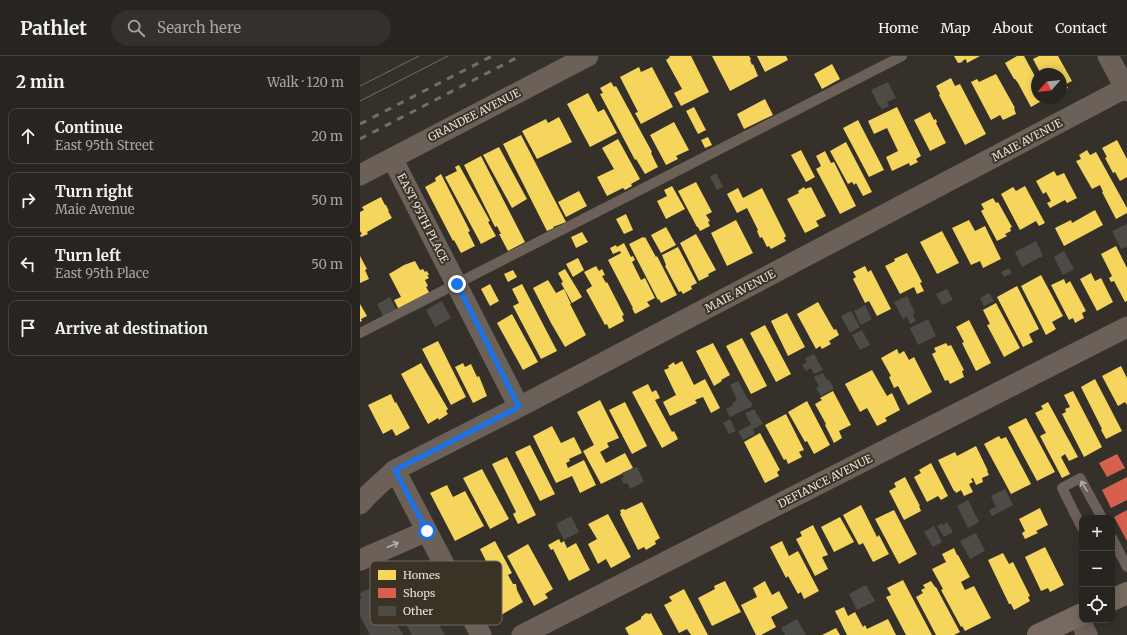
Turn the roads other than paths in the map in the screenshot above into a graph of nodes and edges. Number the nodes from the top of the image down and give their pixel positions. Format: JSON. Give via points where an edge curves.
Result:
{"nodes":[{"id":1,"x":588,"y":56,"type":"edge"},
{"id":2,"x":902,"y":56,"type":"edge"},
{"id":3,"x":1108,"y":56,"type":"edge"},
{"id":4,"x":1126,"y":89,"type":"edge"},
{"id":5,"x":392,"y":158,"type":"junction"},
{"id":6,"x":360,"y":175,"type":"edge"},
{"id":7,"x":457,"y":284,"type":"junction"},
{"id":8,"x":1127,"y":327,"type":"edge"},
{"id":9,"x":360,"y":333,"type":"edge"},
{"id":10,"x":519,"y":407,"type":"junction"},
{"id":11,"x":395,"y":470,"type":"junction"},
{"id":12,"x":360,"y":504,"type":"edge"},
{"id":13,"x":1100,"y":515,"type":"edge"},
{"id":14,"x":1079,"y":522,"type":"edge"},
{"id":15,"x":427,"y":531,"type":"junction"},
{"id":16,"x":1115,"y":544,"type":"edge"},
{"id":17,"x":360,"y":560,"type":"edge"},
{"id":18,"x":443,"y":561,"type":"edge"},
{"id":19,"x":1127,"y":566,"type":"edge"},
{"id":20,"x":1127,"y":594,"type":"edge"},
{"id":21,"x":1115,"y":599,"type":"edge"},
{"id":22,"x":1079,"y":623,"type":"edge"},
{"id":23,"x":476,"y":625,"type":"edge"},
{"id":24,"x":481,"y":635,"type":"edge"},
{"id":25,"x":522,"y":635,"type":"edge"},
{"id":26,"x":1038,"y":635,"type":"edge"}],
"edges":[{"from":1,"to":5,"type":"street","name":"GRANDEE AVENUE"},
{"from":2,"to":7,"type":"lane"},
{"from":3,"to":4,"type":"street"},
{"from":4,"to":10,"type":"street","name":"MAIE AVENUE"},
{"from":5,"to":6,"type":"street","name":"GRANDEE AVENUE"},
{"from":5,"to":7,"type":"street","name":"EAST 95TH PLACE"},
{"from":7,"to":9,"type":"lane"},
{"from":7,"to":10,"type":"street","name":"EAST 95TH PLACE"},
{"from":8,"to":25,"type":"street","name":"DEFIANCE AVENUE"},
{"from":10,"to":11,"type":"street","name":"MAIE AVENUE"},
{"from":11,"to":12,"type":"street","name":"MAIE AVENUE"},
{"from":11,"to":15,"type":"street"},
{"from":13,"to":14,"type":"lane","one_way":true,"via":[[1080,478],[1062,488]]},
{"from":17,"to":15,"type":"street","one_way":true},
{"from":15,"to":18,"type":"street"},
{"from":16,"to":19,"type":"lane"},
{"from":20,"to":21,"type":"main road"},
{"from":22,"to":26,"type":"main road"},
{"from":23,"to":24,"type":"street"}]}
